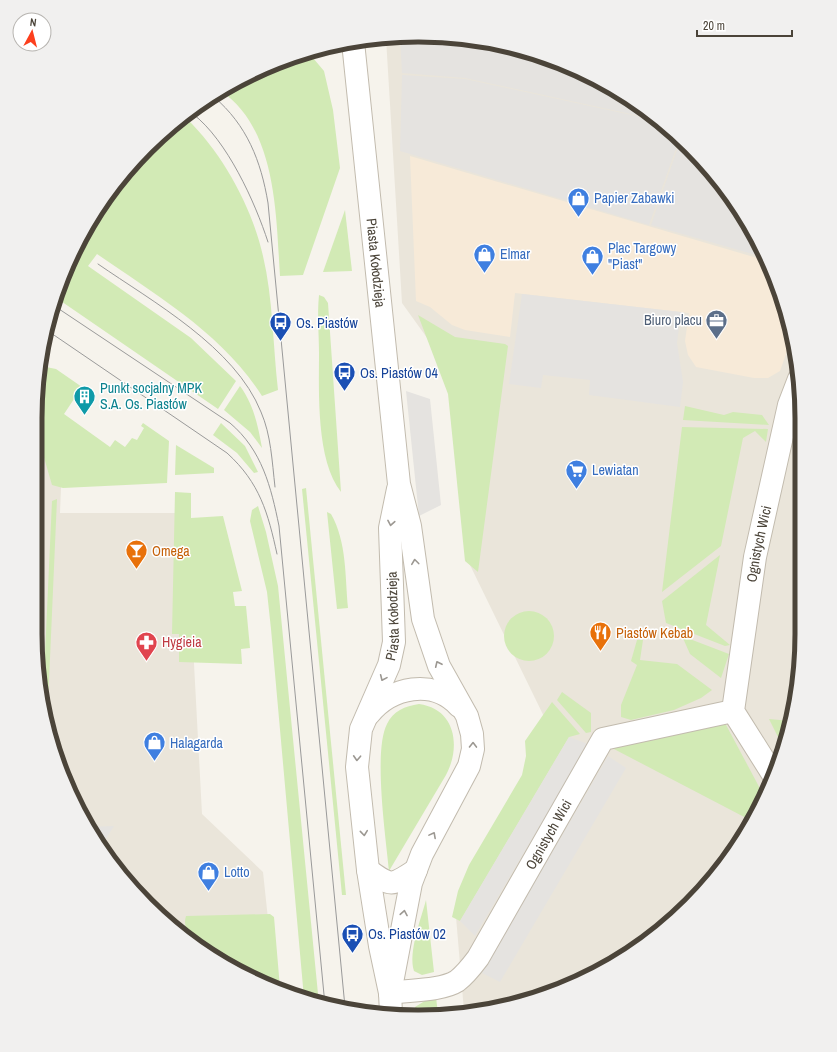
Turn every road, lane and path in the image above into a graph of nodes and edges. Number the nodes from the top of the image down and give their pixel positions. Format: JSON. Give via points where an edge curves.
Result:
{"nodes":[{"id":1,"x":354,"y":48,"type":"edge"},
{"id":2,"x":794,"y":392,"type":"edge"},
{"id":3,"x":399,"y":484,"type":"junction"},
{"id":4,"x":463,"y":710,"type":"junction"},
{"id":5,"x":733,"y":711,"type":"junction"},
{"id":6,"x":364,"y":719,"type":"junction"},
{"id":7,"x":770,"y":769,"type":"edge"},
{"id":8,"x":368,"y":870,"type":"junction"},
{"id":9,"x":416,"y":870,"type":"junction"},
{"id":10,"x":390,"y":1003,"type":"edge"}],
"edges":[{"from":1,"to":3,"type":"street","name":"Piasta Kołodzieja"},
{"from":2,"to":5,"type":"street","name":"Ognistych Wici","via":[[755,557]]},
{"from":4,"to":3,"type":"street","name":"Piasta Kołodzieja","one_way":true,"via":[[439,666],[426,634],[410,526]]},
{"from":3,"to":6,"type":"street","name":"Piasta Kołodzieja","one_way":true,"via":[[390,528],[394,642],[389,665]]},
{"from":4,"to":6,"type":"street","name":"Piasta Kołodzieja","via":[[440,692],[417,688],[384,699]]},
{"from":9,"to":4,"type":"street","name":"Piasta Kołodzieja","one_way":true,"via":[[470,761],[473,749],[472,734]]},
{"from":5,"to":7,"type":"street"},
{"from":5,"to":10,"type":"street","name":"Ognistych Wici","via":[[603,739],[478,958],[468,971],[458,980],[444,986]]},
{"from":6,"to":8,"type":"street","name":"Piasta Kołodzieja","one_way":true,"via":[[356,767]]},
{"from":8,"to":9,"type":"street","name":"Piasta Kołodzieja","via":[[385,882],[397,883]]},
{"from":8,"to":10,"type":"street","name":"Piasta Kołodzieja"},
{"from":10,"to":9,"type":"street","name":"Piasta Kołodzieja","one_way":true,"via":[[407,896]]}]}
